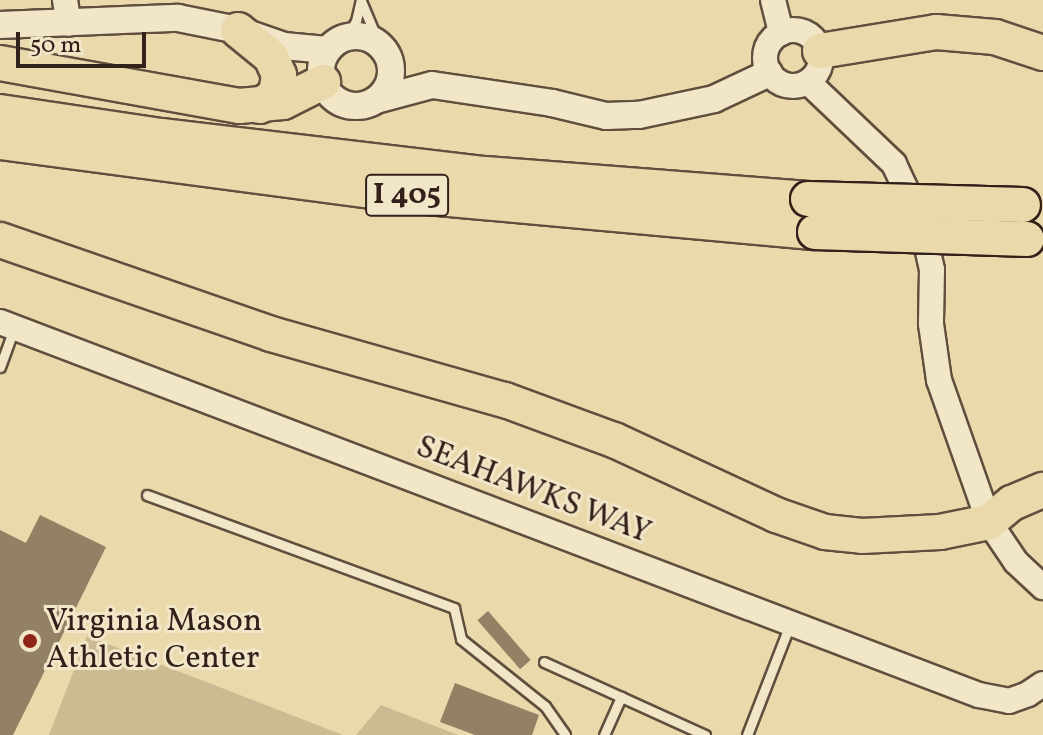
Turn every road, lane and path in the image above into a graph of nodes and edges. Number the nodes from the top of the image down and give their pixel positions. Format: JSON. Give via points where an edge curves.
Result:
{"nodes":[{"id":1,"x":773,"y":0,"type":"edge"},
{"id":2,"x":361,"y":1,"type":"edge"},
{"id":3,"x":67,"y":12,"type":"edge"},
{"id":4,"x":0,"y":25,"type":"edge"},
{"id":5,"x":238,"y":30,"type":"junction"},
{"id":6,"x":781,"y":33,"type":"junction"},
{"id":7,"x":820,"y":51,"type":"junction"},
{"id":8,"x":385,"y":53,"type":"junction"},
{"id":9,"x":1043,"y":53,"type":"edge"},
{"id":10,"x":329,"y":61,"type":"junction"},
{"id":11,"x":0,"y":63,"type":"edge"},
{"id":12,"x":769,"y":73,"type":"junction"},
{"id":13,"x":808,"y":82,"type":"junction"},
{"id":14,"x":432,"y":85,"type":"junction"},
{"id":15,"x":376,"y":100,"type":"junction"},
{"id":16,"x":260,"y":106,"type":"junction"},
{"id":17,"x":0,"y":112,"type":"edge"},
{"id":18,"x":0,"y":142,"type":"edge"},
{"id":19,"x":1033,"y":205,"type":"edge"},
{"id":20,"x":812,"y":215,"type":"junction"},
{"id":21,"x":1035,"y":239,"type":"edge"},
{"id":22,"x":0,"y":240,"type":"edge"},
{"id":23,"x":7,"y":325,"type":"edge"},
{"id":24,"x":0,"y":367,"type":"edge"},
{"id":25,"x":1043,"y":490,"type":"edge"},
{"id":26,"x":147,"y":495,"type":"dead end"},
{"id":27,"x":989,"y":522,"type":"junction"},
{"id":28,"x":1043,"y":587,"type":"edge"},
{"id":29,"x":790,"y":624,"type":"junction"},
{"id":30,"x":544,"y":662,"type":"dead end"},
{"id":31,"x":1043,"y":684,"type":"edge"},
{"id":32,"x":621,"y":697,"type":"junction"},
{"id":33,"x":565,"y":735,"type":"edge"},
{"id":34,"x":604,"y":735,"type":"edge"},
{"id":35,"x":705,"y":735,"type":"edge"},
{"id":36,"x":747,"y":735,"type":"edge"}],
"edges":[{"from":1,"to":6,"type":"street"},
{"from":2,"to":8,"type":"lane"},
{"from":2,"to":10,"type":"lane","via":[[356,21]]},
{"from":3,"to":4,"type":"main road"},
{"from":3,"to":5,"type":"main road","via":[[178,18]]},
{"from":5,"to":10,"type":"main road"},
{"from":5,"to":16,"type":"highway","via":[[271,57],[279,75],[276,94]]},
{"from":6,"to":7,"type":"street","via":[[800,31]]},
{"from":6,"to":12,"type":"street","via":[[768,46]]},
{"from":7,"to":9,"type":"highway","via":[[936,32],[995,37]]},
{"from":7,"to":13,"type":"street","via":[[819,69]]},
{"from":8,"to":10,"type":"main road","via":[[358,35]]},
{"from":8,"to":14,"type":"main road"},
{"from":8,"to":15,"type":"main road","via":[[389,83]]},
{"from":10,"to":15,"type":"main road","via":[[335,99],[345,104]]},
{"from":10,"to":16,"type":"highway","via":[[283,102]]},
{"from":11,"to":16,"type":"highway"},
{"from":12,"to":13,"type":"street","via":[[782,85]]},
{"from":12,"to":14,"type":"main road","via":[[714,99],[639,115],[606,116]]},
{"from":13,"to":27,"type":"street","via":[[894,164],[922,224],[932,270],[931,324],[939,380]]},
{"from":14,"to":15,"type":"main road"},
{"from":17,"to":20,"type":"highway","number":"I 405"},
{"from":18,"to":20,"type":"highway","number":"I 405","via":[[394,194]]},
{"from":19,"to":20,"type":"highway","number":"I 405","bridge":true},
{"from":20,"to":21,"type":"highway","number":"I 405","bridge":true},
{"from":22,"to":27,"type":"highway","via":[[271,334],[505,400],[614,440],[776,515],[825,532],[940,532]]},
{"from":23,"to":24,"type":"lane"},
{"from":23,"to":29,"type":"street","name":"SEAHAWKS WAY"},
{"from":25,"to":27,"type":"highway","via":[[1012,503]]},
{"from":26,"to":33,"type":"lane","via":[[454,608],[461,639],[545,706]]},
{"from":27,"to":28,"type":"street","via":[[1016,562]]},
{"from":29,"to":31,"type":"street","name":"SEAHAWKS WAY","via":[[993,699],[1020,698]]},
{"from":29,"to":36,"type":"lane"},
{"from":30,"to":32,"type":"lane"},
{"from":32,"to":34,"type":"lane"},
{"from":32,"to":35,"type":"lane"}]}
